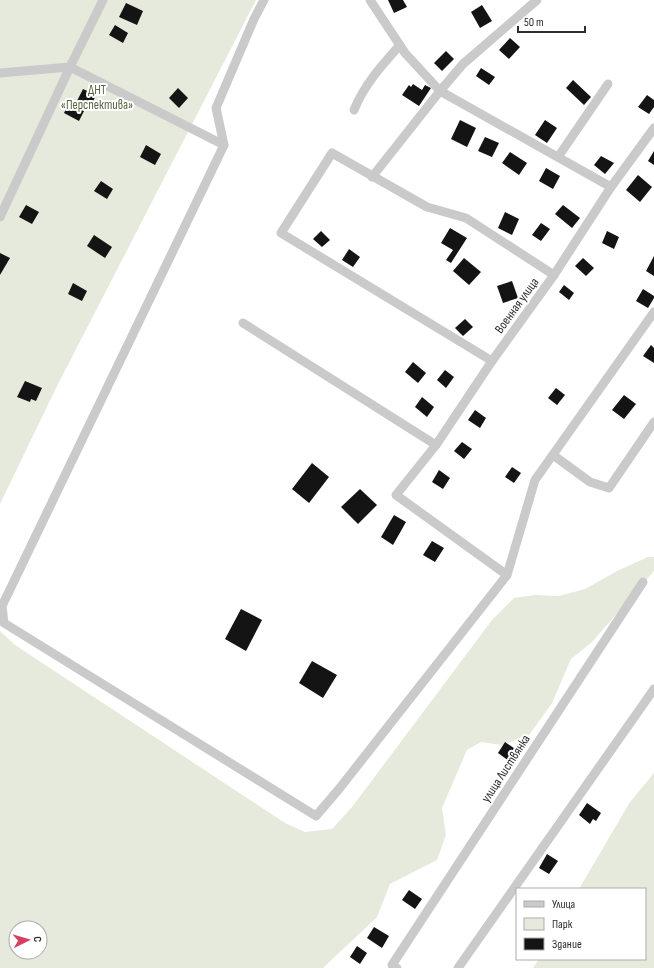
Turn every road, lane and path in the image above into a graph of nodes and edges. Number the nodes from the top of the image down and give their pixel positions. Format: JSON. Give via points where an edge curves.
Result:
{"nodes":[{"id":1,"x":103,"y":0,"type":"edge"},
{"id":2,"x":264,"y":0,"type":"edge"},
{"id":3,"x":370,"y":0,"type":"edge"},
{"id":4,"x":537,"y":0,"type":"edge"},
{"id":5,"x":400,"y":45,"type":"junction"},
{"id":6,"x":70,"y":67,"type":"junction"},
{"id":7,"x":0,"y":73,"type":"edge"},
{"id":8,"x":608,"y":84,"type":"dead end"},
{"id":9,"x":440,"y":91,"type":"junction"},
{"id":10,"x":354,"y":110,"type":"dead end"},
{"id":11,"x":654,"y":128,"type":"edge"},
{"id":12,"x":224,"y":145,"type":"junction"},
{"id":13,"x":558,"y":157,"type":"junction"},
{"id":14,"x":372,"y":177,"type":"junction"},
{"id":15,"x":612,"y":187,"type":"junction"},
{"id":16,"x":0,"y":217,"type":"edge"},
{"id":17,"x":554,"y":275,"type":"junction"},
{"id":18,"x":654,"y":312,"type":"edge"},
{"id":19,"x":243,"y":323,"type":"dead end"},
{"id":20,"x":492,"y":361,"type":"junction"},
{"id":21,"x":654,"y":422,"type":"edge"},
{"id":22,"x":436,"y":445,"type":"junction"},
{"id":23,"x":553,"y":455,"type":"junction"},
{"id":24,"x":507,"y":575,"type":"junction"},
{"id":25,"x":643,"y":582,"type":"dead end"},
{"id":26,"x":654,"y":689,"type":"edge"},
{"id":27,"x":393,"y":967,"type":"edge"},
{"id":28,"x":458,"y":968,"type":"edge"}],
"edges":[{"from":1,"to":6,"type":"street"},
{"from":2,"to":12,"type":"street","via":[[216,108]]},
{"from":3,"to":5,"type":"street"},
{"from":4,"to":9,"type":"street","via":[[463,64]]},
{"from":5,"to":9,"type":"street"},
{"from":5,"to":10,"type":"street","via":[[375,73]]},
{"from":6,"to":7,"type":"street"},
{"from":6,"to":12,"type":"street"},
{"from":6,"to":16,"type":"street"},
{"from":8,"to":13,"type":"street"},
{"from":9,"to":13,"type":"street"},
{"from":9,"to":14,"type":"street"},
{"from":11,"to":15,"type":"street","name":"Военная улица"},
{"from":12,"to":24,"type":"street","via":[[2,606],[4,623],[316,816]]},
{"from":13,"to":15,"type":"street"},
{"from":14,"to":17,"type":"street","via":[[427,207],[466,218]]},
{"from":14,"to":20,"type":"street","via":[[332,153],[281,233]]},
{"from":15,"to":17,"type":"street","name":"Военная улица"},
{"from":17,"to":20,"type":"street","name":"Военная улица"},
{"from":18,"to":23,"type":"street"},
{"from":19,"to":22,"type":"street"},
{"from":20,"to":22,"type":"street","name":"Военная улица"},
{"from":21,"to":23,"type":"street","via":[[609,488],[590,482]]},
{"from":22,"to":24,"type":"street","name":"Военная улица","via":[[396,495]]},
{"from":23,"to":24,"type":"street","via":[[536,480]]},
{"from":25,"to":27,"type":"street","name":"улица Листвянка"},
{"from":26,"to":28,"type":"street"}]}
